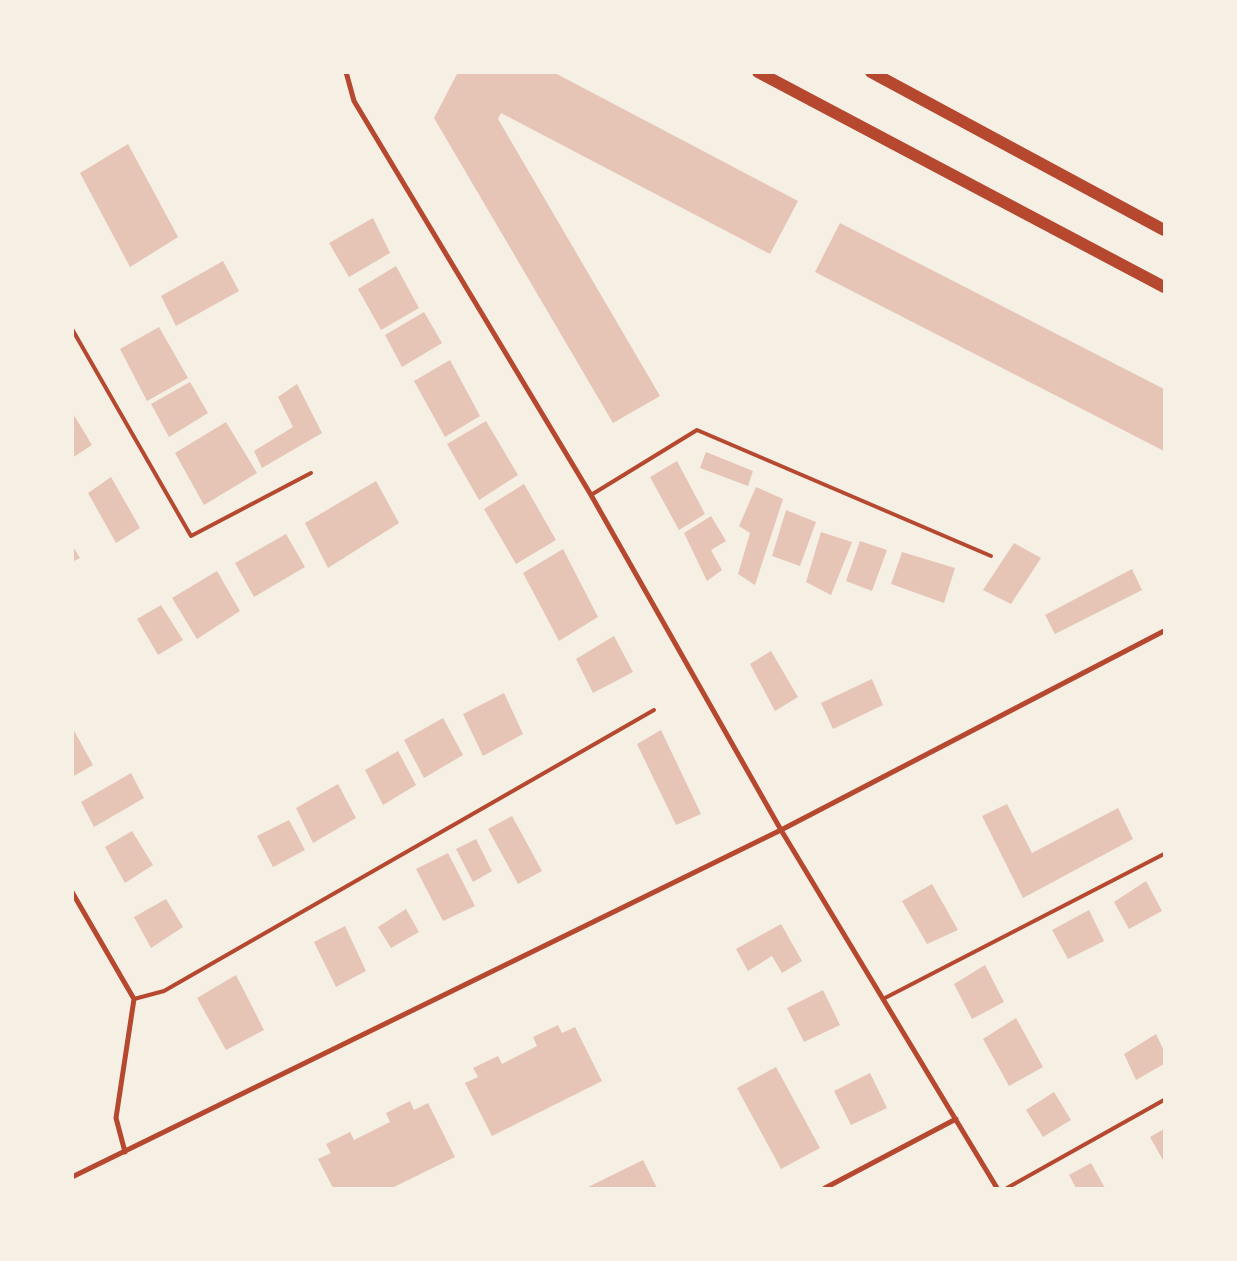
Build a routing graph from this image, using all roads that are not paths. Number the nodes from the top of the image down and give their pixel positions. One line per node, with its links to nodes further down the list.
1 (346, 72): 8 (street)
2 (758, 72): 5 (main road)
3 (871, 72): 4 (main road)
4 (1164, 230)
5 (1164, 286)
6 (72, 329): 7 (lane)
7 (311, 473)
8 (591, 495): 9 (lane); 12 (street)
9 (991, 556)
10 (1164, 631): 12 (street)
11 (654, 710): 15 (lane)
12 (781, 830): 16 (street); 19 (street)
13 (1164, 854): 16 (lane)
14 (72, 892): 15 (street)
15 (134, 999): 19 (street)
16 (883, 999): 18 (street)
17 (1164, 1100): 23 (lane)
18 (956, 1119): 21 (street); 22 (street)
19 (124, 1152): 20 (street)
20 (72, 1177)
21 (825, 1188)
22 (998, 1188)
23 (1007, 1188)

